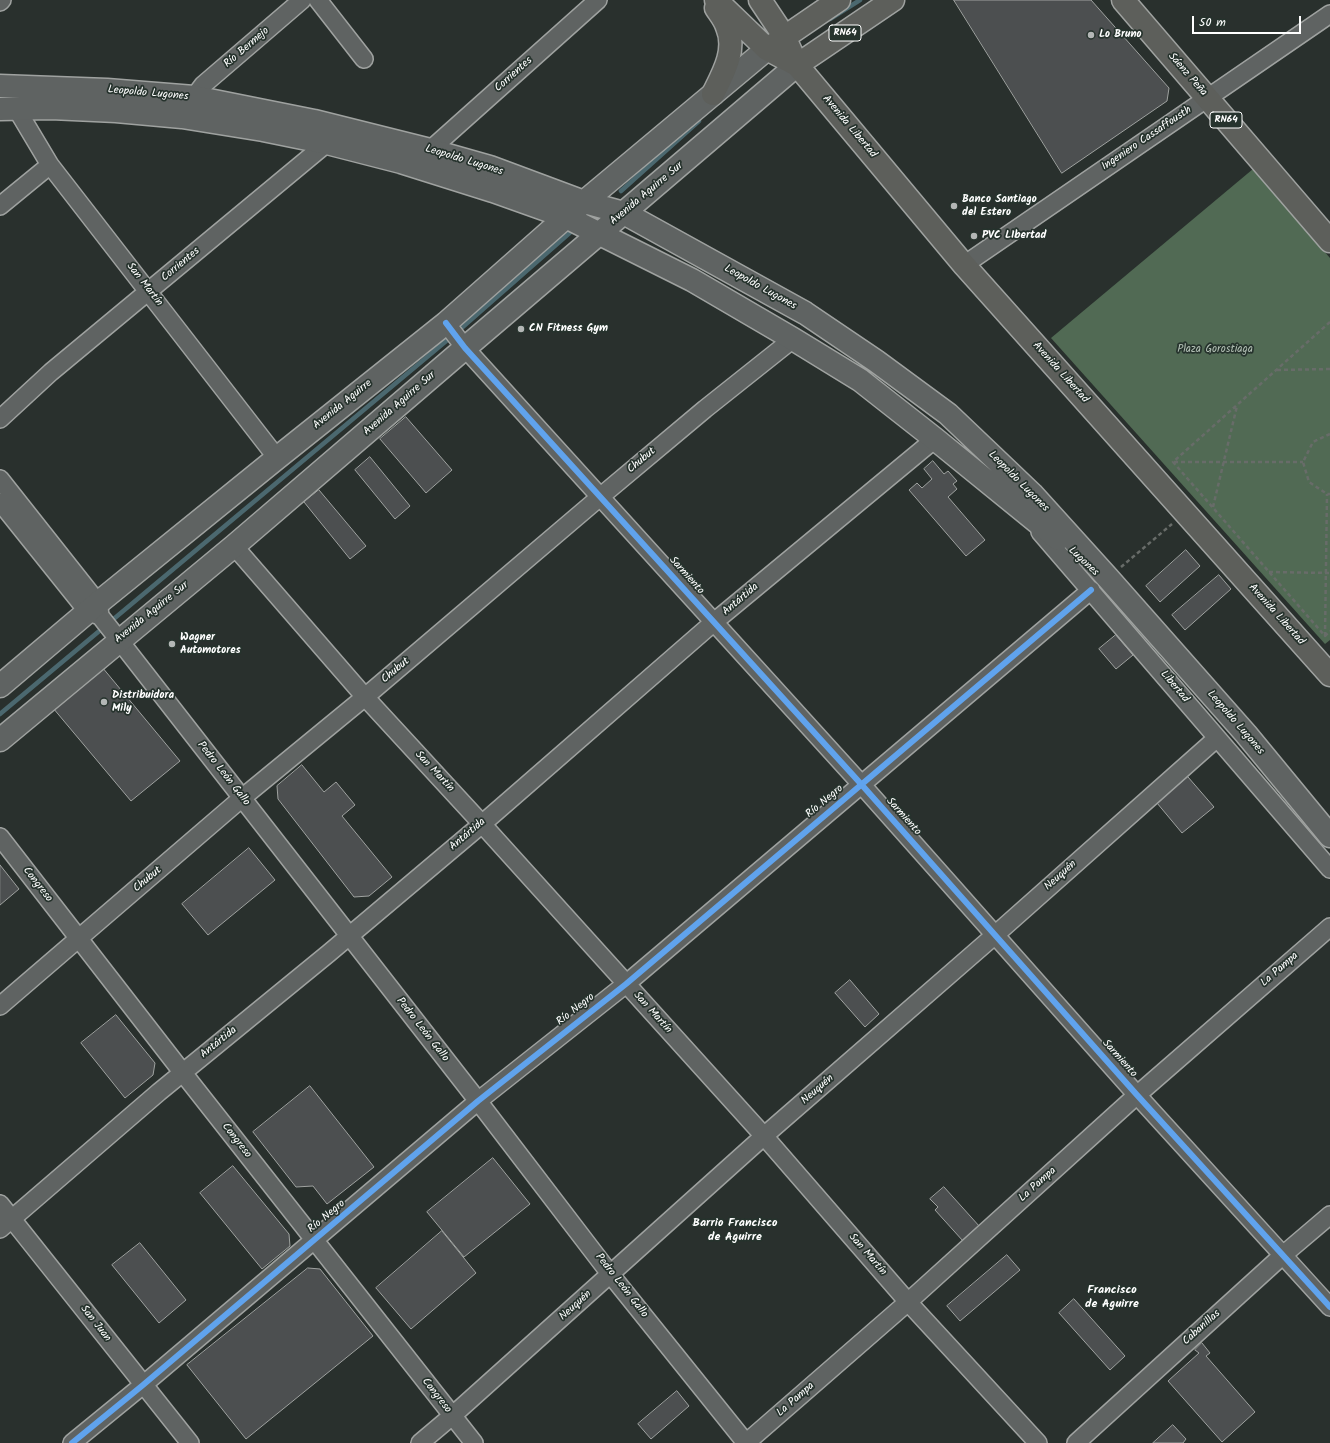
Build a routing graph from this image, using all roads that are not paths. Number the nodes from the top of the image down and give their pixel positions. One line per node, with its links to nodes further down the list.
1 (302, 0): 16 (street, Río Bermejo)
2 (318, 0): 12 (street)
3 (598, 0): 20 (street, Corrientes)
4 (712, 0): 15 (main road)
5 (716, 0): 11 (main road, Avenida Libertad)
6 (760, 0): 11 (main road, Avenida Libertad)
7 (839, 0): 11 (main road, RN64)
8 (893, 0): 13 (main road, RN64)
9 (1123, 0): 17 (main road, Sáenz Peña / RN64)
10 (1330, 14): 17 (street, Ingeniero Cassaffousth)
11 (775, 43): 13 (main road, Avenida Libertad); 15 (main road)
12 (364, 59)
13 (798, 65): 24 (main road, Avenida Aguirre Sur); 28 (main road, Avenida Libertad)
14 (0, 86): 16 (main road, Leopoldo Lugones)
15 (713, 94): 22 (main road)
16 (194, 97): 20 (main road, Leopoldo Lugones)
17 (1207, 98): 27 (main road, Sáenz Peña / RN64); 28 (street, Ingeniero Cassaffousth)
18 (8, 108): 19 (main road, Leopoldo Lugones); 21 (street, San Martín)
19 (327, 143): 25 (main road, Leopoldo Lugones); 29 (street, Corrientes)
20 (430, 150): 22 (main road, Leopoldo Lugones)
21 (50, 165): 23 (street); 29 (street, San Martín)
22 (584, 202): 24 (main road, Leopoldo Lugones); 25 (main road, Avenida Aguirre)
23 (0, 206)
24 (624, 213): 26 (main road, Avenida Aguirre Sur); 42 (main road, Leopoldo Lugones)
25 (566, 217): 26 (main road, Leopoldo Lugones); 30 (main road, Avenida Aguirre)
26 (600, 234): 30 (main road, Avenida Aguirre Sur); 31 (main road, Leopoldo Lugones)
27 (1330, 241)
28 (964, 265): 45 (main road, Avenida Libertad)
29 (149, 292): 32 (street, Corrientes); 34 (street, San Martín)
30 (455, 335): 34 (main road, Avenida Aguirre); 36 (street, Sarmiento); 39 (main road, Avenida Aguirre Sur)
31 (793, 339): 33 (main road, Leopoldo Lugones); 36 (street, Chubut)
32 (0, 419)
33 (935, 439): 38 (main road, Leopoldo Lugones); 43 (street, Antártida)
34 (277, 458): 41 (main road, Avenida Aguirre)
35 (0, 480): 41 (street, Pedro León Gallo)
36 (600, 497): 43 (street, Sarmiento); 47 (street, Chubut)
37 (0, 502): 41 (street, Pedro León Gallo)
38 (1017, 506): 40 (street, Libertad); 42 (main road, Lugones)
39 (234, 546): 44 (main road, Avenida Aguirre Sur); 47 (street, San Martín)
40 (1091, 590): 48 (street, Libertad); 50 (street, Río Negro)
41 (95, 610): 44 (street, Pedro León Gallo); 46 (main road)
42 (1145, 621): 53 (main road, Leopoldo Lugones)
43 (714, 622): 50 (street, Sarmiento); 52 (street, Antártida)
44 (117, 638): 49 (main road, Avenida Aguirre Sur); 51 (street, Pedro León Gallo)
45 (1327, 665)
46 (0, 686)
47 (365, 697): 51 (street, Chubut); 52 (street, San Martín)
48 (1217, 738): 55 (street, Libertad); 57 (street, Neuquén)
49 (0, 740)
50 (861, 784): 57 (street, Sarmiento); 60 (street, Río Negro)
51 (242, 798): 58 (street, Pedro León Gallo); 59 (street, Chubut)
52 (482, 824): 58 (street, Antártida); 60 (street, San Martín)
53 (1327, 833)
54 (0, 837): 59 (street, Congreso)
55 (1330, 869)
56 (1330, 927): 63 (street, La Pampa)
57 (995, 935): 63 (street, Sarmiento); 65 (street, Neuquén)
58 (349, 936): 62 (street, Antártida); 64 (street, Pedro León Gallo)
59 (78, 939): 61 (street, Chubut); 62 (street, Congreso)
60 (626, 984): 64 (street, Río Negro); 65 (street, San Martín)
61 (0, 1006)
62 (183, 1073): 68 (street, Antártida); 69 (street, Congreso)
63 (1137, 1095): 70 (street, Sarmiento); 72 (street, La Pampa)
64 (478, 1101): 69 (street, Río Negro); 71 (street, Pedro León Gallo)
65 (764, 1136): 71 (street, Neuquén); 72 (street, San Martín)
66 (0, 1204): 68 (street, San Juan)
67 (1330, 1215): 70 (street, Cabanillas)
68 (6, 1224): 74 (street, San Juan)
69 (315, 1240): 74 (street, Río Negro); 75 (street, Congreso)
70 (1283, 1255): 73 (street, Sarmiento); 82 (street, Cabanillas)
71 (611, 1275): 75 (street, Neuquén); 80 (street, Pedro León Gallo)
72 (908, 1302): 80 (street, La Pampa); 81 (street, San Martín)
73 (1330, 1307)
74 (143, 1385): 76 (street, Río Negro); 77 (street, San Juan)
75 (452, 1416): 78 (street, Neuquén); 79 (street, Congreso)
76 (72, 1443)
77 (190, 1443)
78 (420, 1443)
79 (474, 1443)
80 (746, 1443)
81 (1038, 1443)
82 (1076, 1443)

